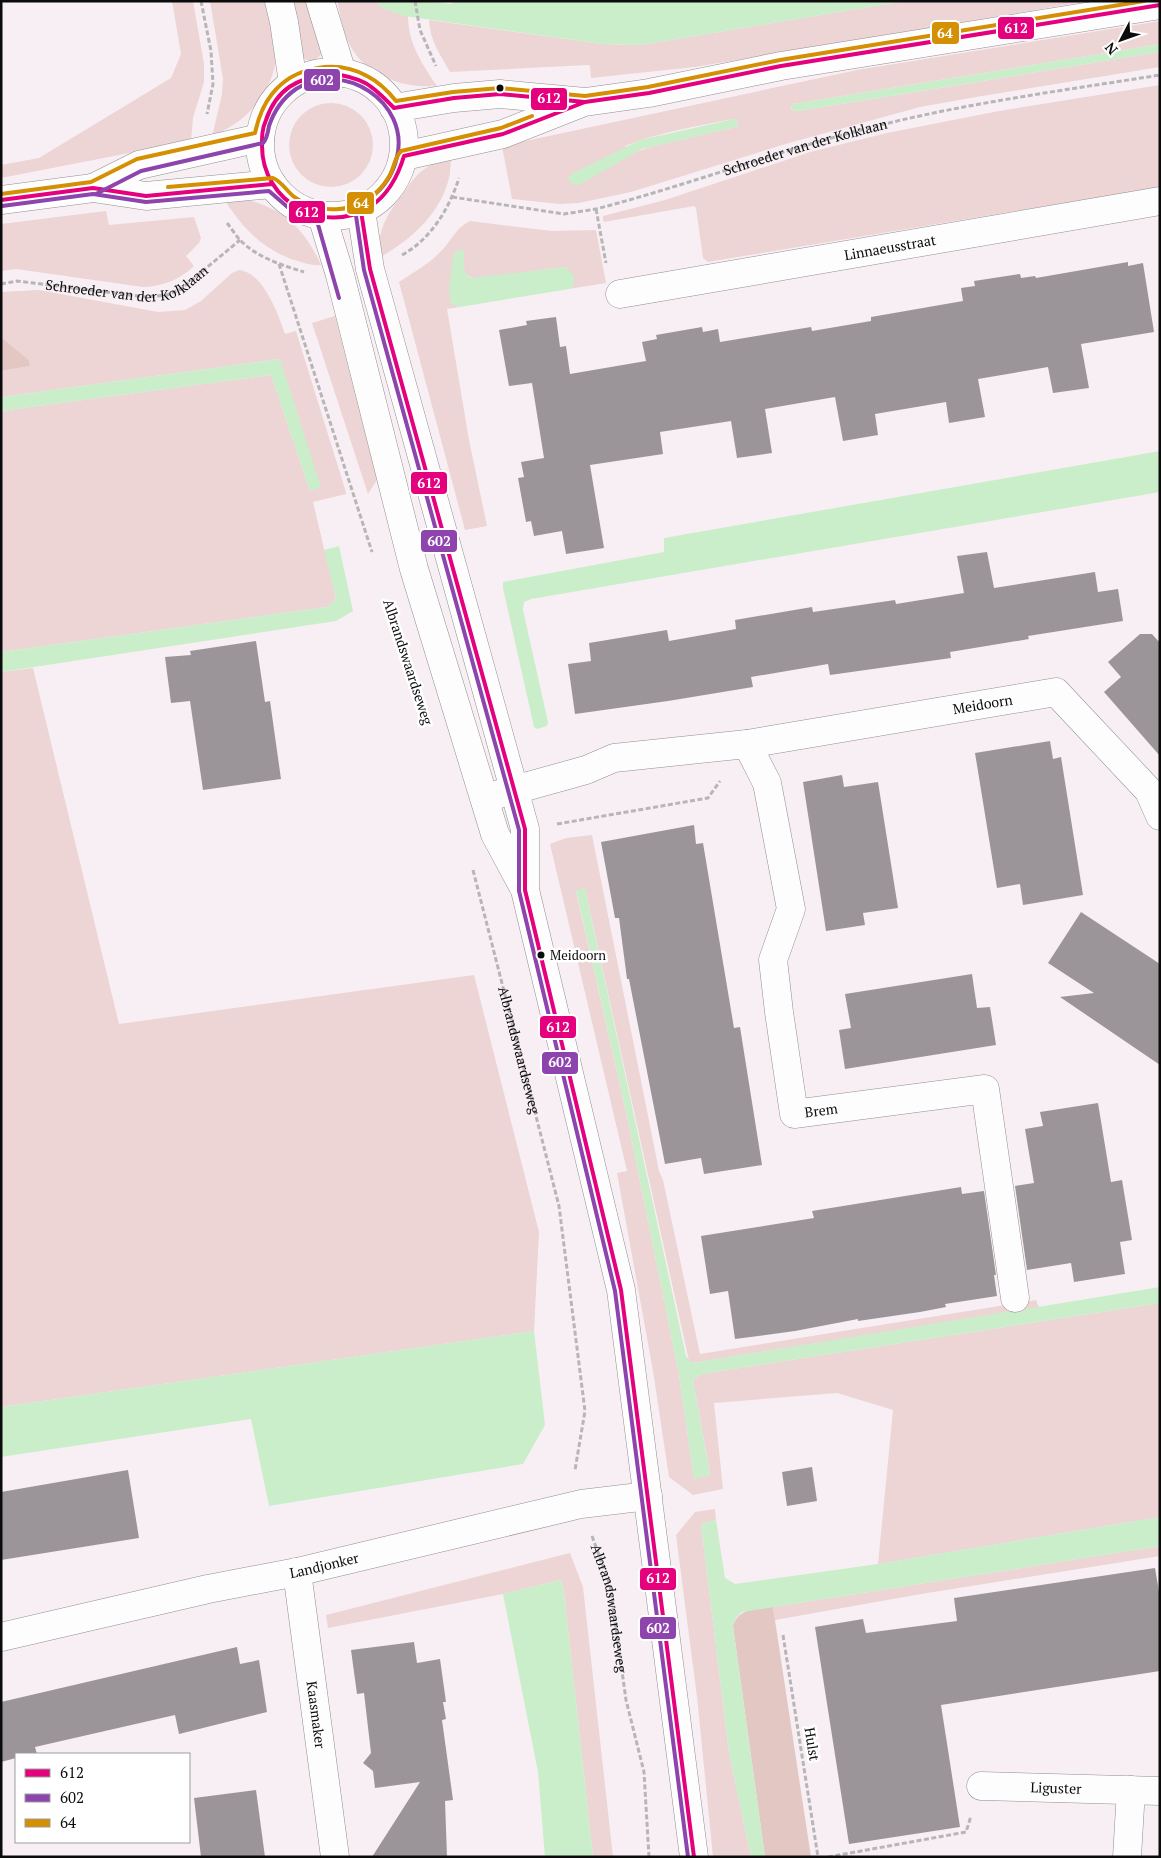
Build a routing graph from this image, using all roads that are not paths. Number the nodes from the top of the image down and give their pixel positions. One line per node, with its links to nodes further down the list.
1 (279, 1): 5 (street)
2 (320, 1): 4 (street)
3 (1160, 5): 6 (street)
4 (342, 73): 5 (street); 7 (street)
5 (294, 83): 8 (street)
6 (585, 102): 7 (street); 9 (street)
7 (394, 108): 9 (street)
8 (260, 138): 10 (street); 11 (street)
9 (404, 156): 14 (street)
10 (272, 184): 11 (street); 15 (street)
11 (93, 188): 12 (street)
12 (1, 200)
13 (1160, 201): 16 (street, Linnaeusstraat)
14 (361, 211): 15 (street); 18 (street)
15 (322, 216): 19 (street)
16 (620, 294)
17 (747, 744): 18 (street, Meidoorn); 20 (street, Meidoorn); 22 (street, Brem)
18 (514, 791): 19 (street, Meidoorn); 21 (street)
19 (485, 798): 21 (street)
20 (1160, 816)
21 (524, 890): 23 (street)
22 (1015, 1298)
23 (648, 1496): 24 (street, Landjonker); 30 (street)
24 (297, 1572): 25 (street, Landjonker); 29 (street, Kaasmaker)
25 (1, 1637)
26 (980, 1786): 27 (street, Liguster)
27 (1131, 1790): 28 (street, Liguster); 31 (street)
28 (1160, 1791)
29 (335, 1857)
30 (694, 1857)
31 (1127, 1857)

